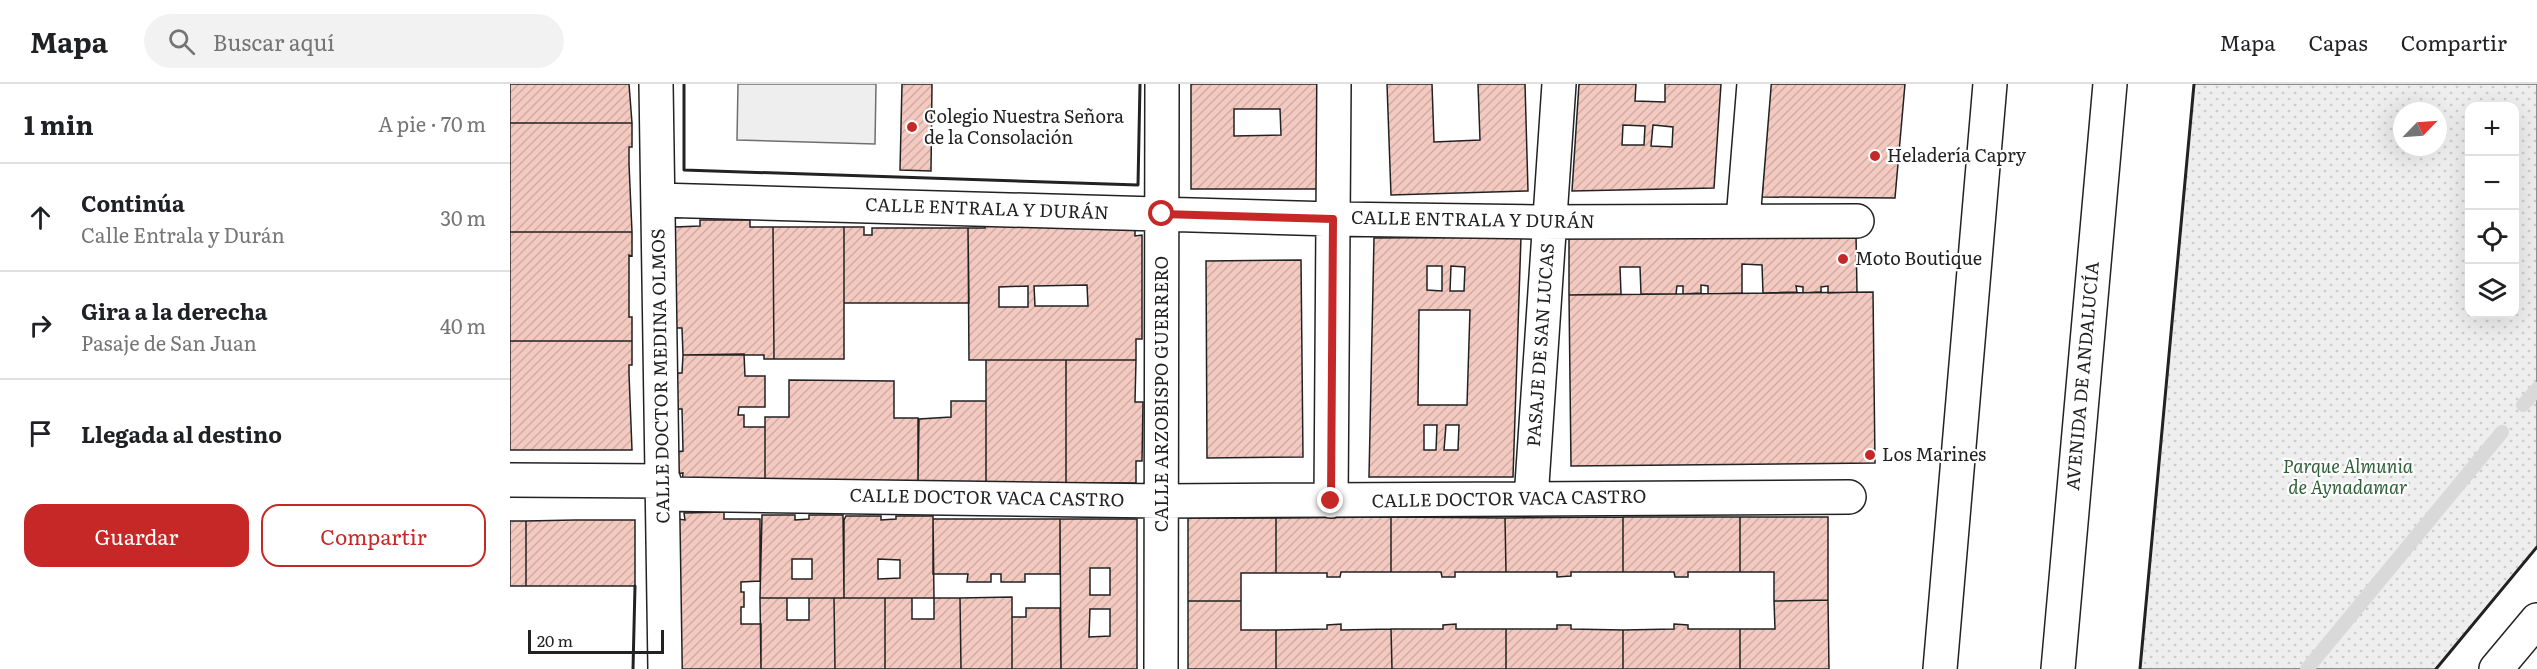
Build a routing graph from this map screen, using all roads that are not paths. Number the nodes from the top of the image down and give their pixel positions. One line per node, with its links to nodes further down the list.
1 (656, 84): 8 (street, CALLE DOCTOR MEDINA OLMOS)
2 (1162, 84): 9 (street, CALLE ARZOBISPO GUERRERO)
3 (1334, 84): 10 (street)
4 (1559, 84): 13 (street, PASAJE DE SAN LUCAS)
5 (1754, 84): 11 (street)
6 (1990, 84): 23 (street)
7 (2110, 84): 24 (street, AVENIDA DE ANDALUCÍA)
8 (658, 200): 9 (street, CALLE ENTRALA Y DURÁN); 15 (street, CALLE DOCTOR MEDINA OLMOS)
9 (1162, 214): 10 (street, CALLE ENTRALA Y DURÁN); 18 (street, CALLE ARZOBISPO GUERRERO)
10 (1333, 219): 13 (street, CALLE ENTRALA Y DURÁN); 19 (street)
11 (1743, 220): 12 (street, CALLE ENTRALA Y DURÁN); 13 (street, CALLE ENTRALA Y DURÁN)
12 (1857, 221)
13 (1549, 222): 17 (street, PASAJE DE SAN LUCAS)
14 (510, 480): 15 (street, CALLE DOCTOR VACA CASTRO)
15 (664, 487): 18 (street, CALLE DOCTOR VACA CASTRO); 21 (street, CALLE DOCTOR MEDINA OLMOS)
16 (1849, 497): 17 (street, CALLE DOCTOR VACA CASTRO)
17 (1531, 499): 19 (street, CALLE DOCTOR VACA CASTRO)
18 (1161, 501): 19 (street, CALLE DOCTOR VACA CASTRO); 22 (street, CALLE ARZOBISPO GUERRERO)
19 (1331, 501)
20 (2537, 620): 25 (street)
21 (665, 669)
22 (1161, 669)
23 (1940, 669)
24 (2058, 669)
25 (2496, 669)

